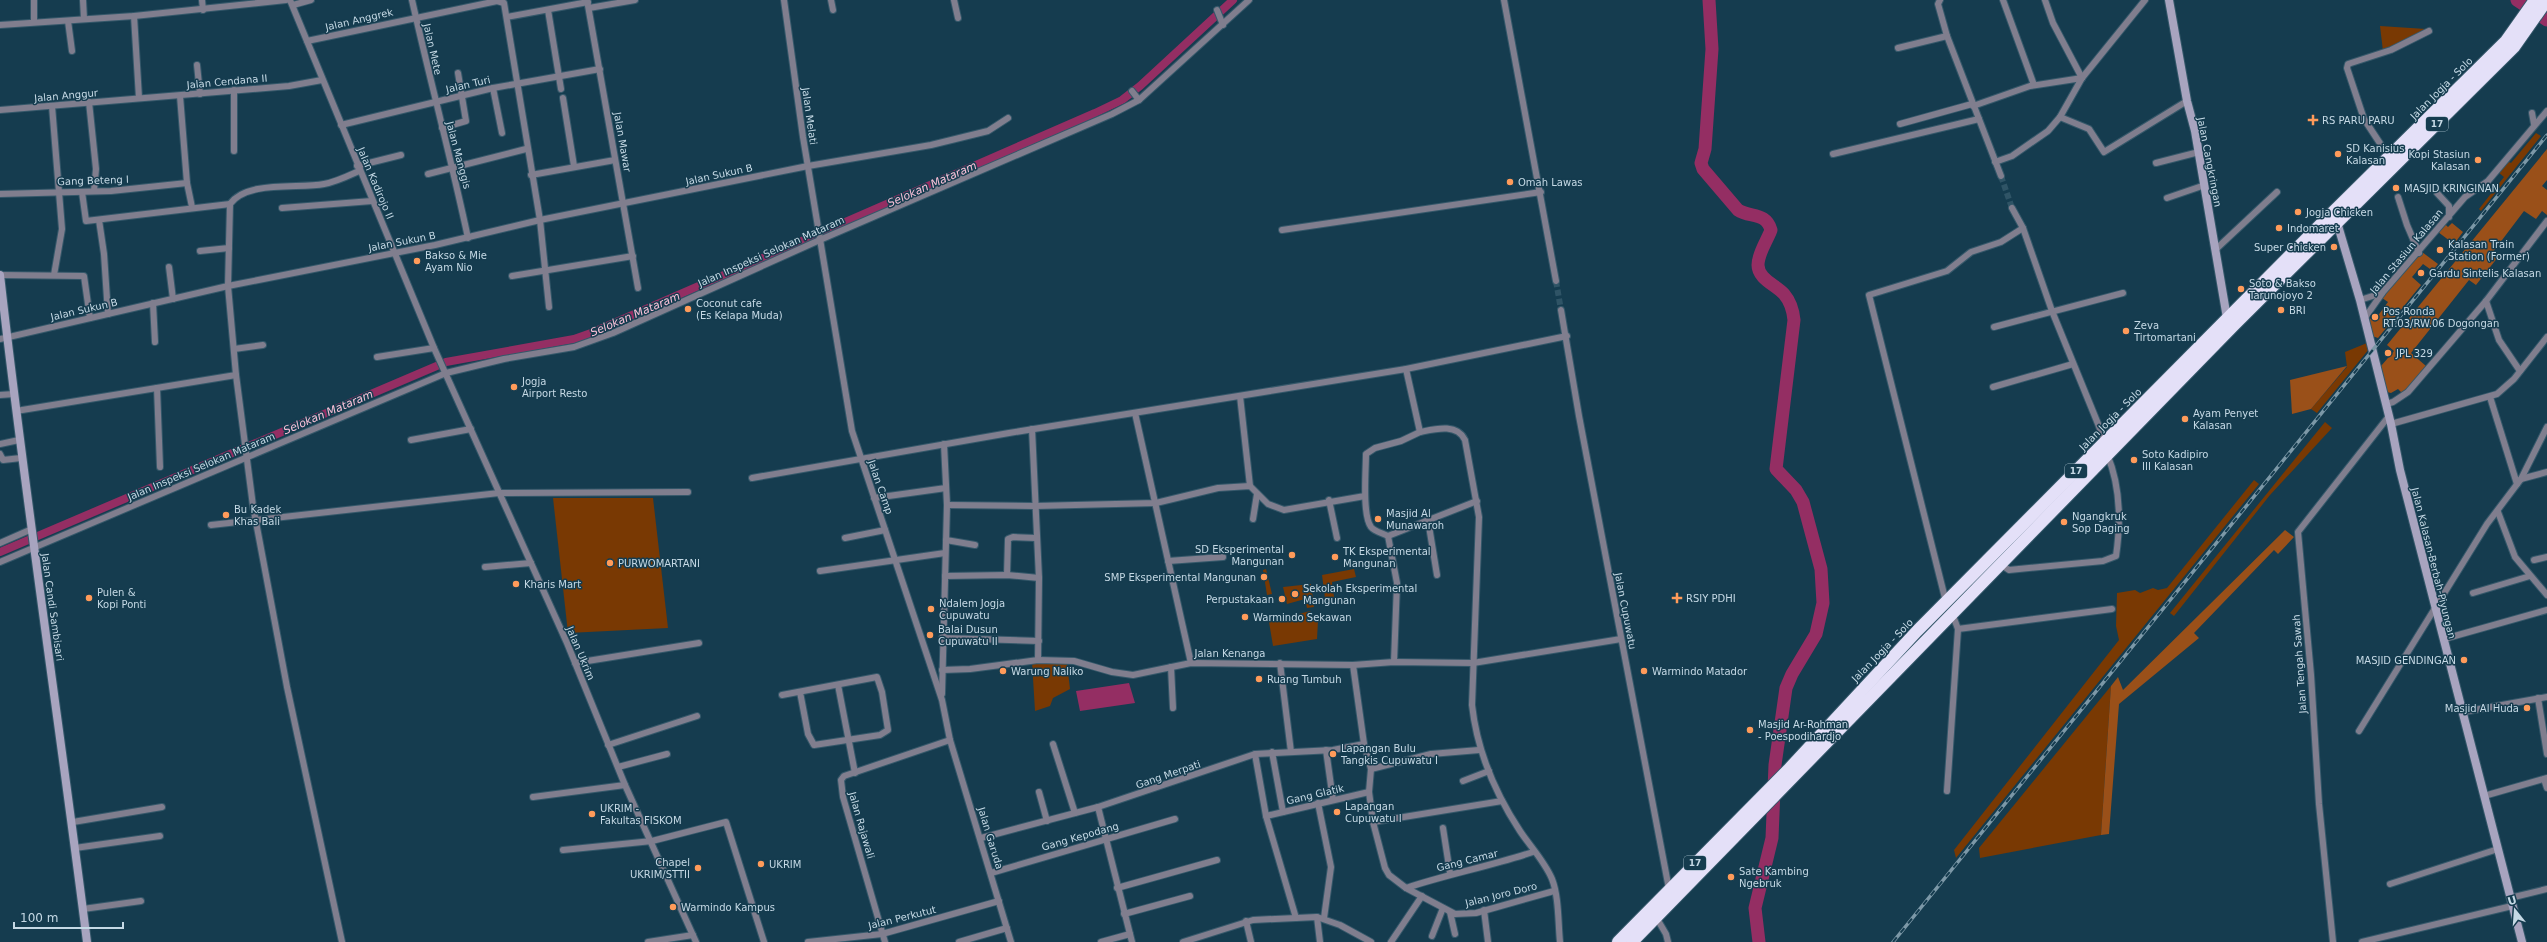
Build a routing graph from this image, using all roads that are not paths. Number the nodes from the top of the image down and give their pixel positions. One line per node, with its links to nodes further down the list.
1 (34, 0): 32 (street)
2 (83, 0): 30 (street)
3 (202, 0): 22 (street)
4 (286, 0): 22 (street)
5 (311, 0): 20 (street)
6 (412, 0): 27 (street, Jalan Mete)
7 (635, 0): 21 (street)
8 (784, 0): 86 (street, Jalan Melati)
9 (832, 0): 24 (street)
10 (954, 0): 29 (street)
11 (1250, 0): 34 (street, Jalan Inspeksi Selokan Mataram)
12 (1504, 0): 96 (street)
13 (1940, 0): 37 (street)
14 (2003, 0): 48 (street)
15 (2045, 0): 45 (street)
16 (2169, 0): 61 (street, Jalan Cangkringan)
17 (2535, 0): 33 (highway, Jalan Jogja - Solo / 17)
18 (2547, 0): 33 (highway, Jalan Jogja - Solo / 17)
19 (2143, 1): 45 (street)
20 (291, 3): 38 (street, Jalan Kadirojo II)
21 (588, 3): 23 (street); 42 (street, Jalan Mawar)
22 (203, 10): 26 (street)
23 (548, 10): 28 (street); 44 (street)
24 (833, 10)
25 (1217, 10): 34 (street)
26 (134, 16): 30 (street); 56 (street)
27 (415, 16): 28 (street, Jalan Anggrek); 38 (street, Jalan Anggrek); 59 (street, Jalan Mete)
28 (507, 17): 47 (street)
29 (958, 18)
30 (84, 19): 31 (street)
31 (68, 21): 32 (street); 40 (street)
32 (34, 22): 35 (street)
33 (2527, 22): 80 (highway, Jalan Jogja - Solo / 17); 108 (highway, Jalan Jogja - Solo / 17)
34 (1222, 23): 58 (street, Jalan Inspeksi Selokan Mataram)
35 (0, 25)
36 (2429, 31): 80 (street)
37 (1947, 36): 39 (street); 62 (street)
38 (307, 41): 46 (street, Jalan Kadirojo II)
39 (1898, 48)
40 (72, 51)
41 (197, 65): 53 (street)
42 (600, 69): 44 (street, Jalan Turi); 81 (street, Jalan Mawar)
43 (458, 73): 55 (street)
44 (559, 75): 47 (street, Jalan Turi); 50 (street)
45 (2082, 78): 48 (street); 67 (street)
46 (322, 80): 51 (street, Jalan Cendana II); 72 (street, Jalan Kadirojo II)
47 (518, 83): 49 (street, Jalan Turi); 75 (street)
48 (2034, 86): 62 (street)
49 (493, 88): 55 (street, Jalan Turi); 74 (street)
50 (561, 89)
51 (234, 90): 53 (street, Jalan Cendana II); 76 (street)
52 (1132, 91): 58 (street)
53 (200, 94): 54 (street, Jalan Cendana II)
54 (180, 96): 56 (street, Jalan Cendana II); 91 (street)
55 (462, 96): 59 (street, Jalan Turi); 73 (street)
56 (136, 98): 60 (street, Jalan Anggur)
57 (563, 98): 85 (street)
58 (1138, 99): 115 (street, Jalan Inspeksi Selokan Mataram)
59 (435, 101): 72 (street, Jalan Turi); 73 (street, Jalan Manggis)
60 (89, 102): 63 (street, Jalan Anggur); 94 (street)
61 (2187, 102): 67 (street); 77 (street, Jalan Cangkringan)
62 (1973, 105): 69 (street); 70 (street)
63 (52, 106): 64 (street, Jalan Anggur); 93 (street)
64 (0, 110)
65 (2547, 111): 71 (street, Jalan Stasiun Kalasan)
66 (2532, 113): 71 (street)
67 (2060, 117): 82 (street)
68 (1008, 118): 86 (street, Jalan Sukun B)
69 (1979, 119): 78 (street); 82 (street)
70 (1900, 124)
71 (2534, 124): 109 (street, Jalan Stasiun Kalasan)
72 (341, 125): 87 (street, Jalan Kadirojo II)
73 (442, 128): 84 (street, Jalan Manggis)
74 (502, 133)
75 (526, 149): 84 (street); 89 (street)
76 (234, 151)
77 (2199, 152): 83 (street); 92 (street, Jalan Cangkringan)
78 (1833, 154)
79 (401, 155): 87 (street)
80 (2389, 157): 108 (highway, Jalan Jogja - Solo / 17)
81 (615, 160): 85 (street); 104 (street, Jalan Mawar)
82 (1995, 162): 90 (street)
83 (2156, 163)
84 (454, 165): 88 (street); 116 (street, Jalan Manggis)
85 (574, 166): 89 (street)
86 (808, 166): 104 (street, Jalan Sukun B); 115 (street, Jalan Melati)
87 (358, 169): 102 (street, Jalan Kadirojo II); 103 (street)
88 (428, 174)
89 (531, 175): 111 (street)
90 (2001, 176)
91 (187, 183): 94 (street, Gang Beteng I); 105 (street)
92 (2205, 185): 100 (street); 118 (street, Jalan Cangkringan)
93 (58, 191): 95 (street, Gang Beteng I); 99 (street, Gang Beteng I); 126 (street)
94 (94, 191): 95 (street, Gang Beteng I)
95 (82, 192): 110 (street)
96 (1541, 192): 114 (street); 128 (street)
97 (2277, 192): 118 (street)
98 (2437, 193): 109 (street)
99 (0, 194)
100 (2167, 198)
101 (2398, 198): 121 (street)
102 (372, 201): 106 (street); 120 (street, Jalan Kadirojo II)
103 (230, 204): 105 (street); 117 (street)
104 (625, 204): 111 (street, Jalan Sukun B); 122 (street, Jalan Mawar)
105 (192, 207): 110 (street)
106 (282, 208)
107 (2012, 208): 113 (street)
108 (2335, 217): 134 (street, Jalan Kalasan-Berbah-Piyungan); 143 (highway, Jalan Jogja - Solo / 17)
109 (2449, 217): 121 (street, Jalan Stasiun Kalasan)
110 (99, 220): 140 (street)
111 (540, 220): 116 (street, Jalan Sukun B); 124 (street)
112 (2547, 221): 135 (street)
113 (2023, 228): 139 (street); 231 (street)
114 (1282, 230)
115 (821, 237): 155 (street, Jalan Inspeksi Selokan Mataram); 181 (street, Jalan Camp)
116 (468, 238): 120 (street, Jalan Sukun B)
117 (229, 248): 119 (street); 129 (street)
118 (2215, 250): 143 (street, Jalan Cangkringan)
119 (200, 251)
120 (394, 252): 129 (street, Jalan Sukun B); 150 (street, Jalan Kadirojo II)
121 (2419, 253): 131 (street, Jalan Stasiun Kalasan)
122 (633, 256): 124 (street); 130 (street, Jalan Mawar)
123 (169, 267): 133 (street)
124 (547, 271): 127 (street); 137 (street)
125 (0, 275): 126 (street); 147 (street, Jalan Candi Sambisari)
126 (54, 275): 141 (street)
127 (512, 276)
128 (1556, 281)
129 (228, 286): 133 (street, Jalan Sukun B); 151 (street)
130 (638, 288)
131 (2383, 292): 134 (street); 142 (street, Jalan Stasiun Kalasan)
132 (2123, 293): 139 (street)
133 (173, 298): 136 (street, Jalan Sukun B)
134 (2360, 300): 142 (street, Jalan Kalasan-Berbah-Piyungan)
135 (2486, 301): 156 (street); 164 (street)
136 (153, 303): 140 (street, Jalan Sukun B); 148 (street)
137 (549, 307)
138 (1561, 310): 145 (street, Jalan Cupuwatu)
139 (2052, 311): 144 (street); 153 (street)
140 (108, 314): 141 (street, Jalan Sukun B)
141 (90, 318): 147 (street, Jalan Sukun B)
142 (2364, 319): 164 (street, Jalan Kalasan-Berbah-Piyungan)
143 (2231, 322): 174 (highway, Jalan Jogja - Solo / 17); 178 (highway, Jalan Jogja - Solo / 17)
144 (1994, 327)
145 (1567, 336): 154 (street); 239 (street, Jalan Cupuwatu)
146 (2547, 337): 156 (street)
147 (3, 338): 160 (street, Jalan Candi Sambisari)
148 (155, 342)
149 (263, 345): 151 (street)
150 (434, 348): 152 (street); 155 (street, Jalan Kadirojo II)
151 (234, 349): 157 (street)
152 (377, 356)
153 (2073, 364): 159 (street); 174 (street)
154 (1406, 369): 162 (street); 171 (street)
155 (445, 371): 169 (street, Jalan Ukrim); 179 (street, Jalan Inspeksi Selokan Mataram)
156 (2520, 371): 163 (street)
157 (236, 375): 158 (street); 179 (street)
158 (157, 388): 165 (street); 182 (street)
159 (1993, 388)
160 (14, 394): 161 (street); 165 (street, Jalan Candi Sambisari)
161 (0, 395)
162 (1240, 396): 166 (street); 186 (street)
163 (2490, 397): 167 (street); 185 (street)
164 (2386, 404): 167 (street, Jalan Kalasan-Berbah-Piyungan)
165 (16, 411): 172 (street, Jalan Candi Sambisari)
166 (1135, 413): 170 (street); 195 (street)
167 (2390, 420): 233 (street, Jalan Kalasan-Berbah-Piyungan); 356 (street, Jalan Tengah Sawah)
168 (2547, 427): 185 (street)
169 (471, 429): 173 (street); 189 (street, Jalan Ukrim)
170 (1032, 429): 176 (street); 197 (street)
171 (1420, 432): 191 (street); 194 (street)
172 (19, 440): 175 (street); 180 (street, Jalan Candi Sambisari)
173 (411, 440)
174 (2105, 441): 231 (highway, Jalan Jogja - Solo / 17)
175 (0, 444)
176 (944, 444): 181 (street); 187 (street)
177 (0, 454): 180 (street)
178 (2107, 454): 221 (highway, Jalan Jogja - Solo / 17); 221 (street)
179 (247, 455): 199 (street); 212 (street, Jalan Inspeksi Selokan Mataram)
180 (21, 458): 204 (street, Jalan Candi Sambisari)
181 (862, 460): 184 (street); 192 (street, Jalan Camp)
182 (160, 467)
183 (2547, 472): 185 (street)
184 (752, 478)
185 (2518, 480): 198 (street)
186 (1250, 486): 190 (street); 195 (street)
187 (946, 488): 192 (street); 196 (street)
188 (688, 492): 189 (street)
189 (499, 493): 199 (street); 220 (street, Jalan Ukrim)
190 (1257, 494): 193 (street); 200 (street)
191 (1365, 496): 193 (street); 205 (street)
192 (874, 498): 203 (street, Jalan Camp)
193 (1330, 500): 208 (street)
194 (1477, 501): 201 (street); 244 (street)
195 (1156, 503): 197 (street); 219 (street)
196 (947, 505): 197 (street); 209 (street)
197 (1035, 506): 207 (street)
198 (2498, 512): 227 (street); 233 (street)
199 (255, 518): 202 (street); 338 (street)
200 (1253, 519)
201 (1428, 520): 205 (street); 225 (street)
202 (211, 524)
203 (885, 530): 206 (street); 216 (street, Jalan Camp)
204 (33, 531): 210 (street); 212 (street, Jalan Candi Sambisari)
205 (1388, 536): 243 (street)
206 (845, 538)
207 (1036, 538): 224 (street); 228 (street)
208 (1337, 538)
209 (946, 540): 211 (street); 213 (street)
210 (0, 543)
211 (975, 545)
212 (34, 546): 218 (street, Jalan Inspeksi Selokan Mataram); 296 (street, Jalan Candi Sambisari)
213 (945, 553): 216 (street); 226 (street)
214 (1223, 556): 219 (street)
215 (2547, 557): 217 (street)
216 (895, 560): 223 (street); 256 (street, Jalan Camp)
217 (2534, 560)
218 (0, 562)
219 (1168, 562): 246 (street)
220 (531, 563): 222 (street); 245 (street, Jalan Ukrim)
221 (2000, 564): 231 (highway, Jalan Jogja - Solo / 17)
222 (485, 567)
223 (820, 571)
224 (1007, 575): 226 (street); 228 (street)
225 (1438, 575)
226 (945, 576): 237 (street)
227 (2530, 576): 229 (street); 230 (street)
228 (1039, 578): 240 (street)
229 (2474, 594)
230 (2547, 595)
231 (1949, 607): 235 (street); 236 (highway, Jalan Jogja - Solo / 17)
232 (2112, 608): 235 (street)
233 (2436, 609): 238 (street, Jalan Kalasan-Berbah-Piyungan); 260 (street)
234 (2547, 610): 238 (street)
235 (1958, 629): 281 (street)
236 (1922, 635): 313 (highway, Jalan Jogja - Solo / 17); 326 (highway, Jalan Jogja - Solo / 17)
237 (942, 638): 240 (street); 250 (street)
238 (2444, 639): 258 (street, Jalan Kalasan-Berbah-Piyungan)
239 (1621, 640): 244 (street, Jalan Kenanga); 313 (street, Jalan Cupuwatu)
240 (1039, 641): 242 (street)
241 (699, 643): 245 (street)
242 (1038, 660): 249 (street, Jalan Kenanga); 250 (street, Jalan Kenanga)
243 (1394, 662): 244 (street, Jalan Kenanga); 248 (street, Jalan Kenanga)
244 (1473, 662): 267 (street)
245 (575, 663): 265 (street, Jalan Ukrim)
246 (1192, 663): 247 (street, Jalan Kenanga); 249 (street, Jalan Kenanga)
247 (1280, 664): 248 (street, Jalan Kenanga); 269 (street)
248 (1353, 665): 264 (street, Jalan Joro Doro)
249 (1171, 667): 257 (street)
250 (942, 670): 256 (street)
251 (838, 685): 252 (street); 262 (street); 262 (street)
252 (800, 692): 253 (street); 262 (street)
253 (782, 694)
254 (2547, 697): 255 (street)
255 (2538, 698): 258 (street); 272 (street)
256 (942, 700): 261 (street, Jalan Camp)
257 (1173, 708)
258 (2462, 712): 284 (street, Jalan Kalasan-Berbah-Piyungan)
259 (697, 716): 265 (street)
260 (2359, 731)
261 (950, 740): 276 (street, Jalan Rajawali); 300 (street, Jalan Garuda)
262 (848, 741): 276 (street)
263 (1054, 744): 292 (street)
264 (1364, 744): 266 (street, Gang Merpati); 274 (street, Jalan Joro Doro)
265 (608, 745): 273 (street, Jalan Ukrim)
266 (1326, 750): 269 (street, Gang Merpati); 286 (street)
267 (1479, 750): 274 (street); 275 (street)
268 (1272, 752): 269 (street, Gang Merpati); 271 (street, Gang Merpati); 291 (street)
269 (1291, 752)
270 (667, 754): 273 (street)
271 (1255, 754): 289 (street, Gang Merpati); 293 (street)
272 (2547, 754)
273 (618, 767): 279 (street, Jalan Ukrim)
274 (1371, 769): 283 (street, Jalan Joro Doro)
275 (1489, 771): 278 (street); 287 (street)
276 (855, 773): 331 (street, Jalan Rajawali)
277 (2546, 779): 280 (street); 284 (street)
278 (1464, 781)
279 (626, 785): 285 (street); 302 (street, Jalan Ukrim)
280 (2547, 788)
281 (1947, 791)
282 (1039, 792): 295 (street)
283 (1369, 792): 286 (street, Gang Glatik); 297 (street, Jalan Joro Doro)
284 (2484, 796): 304 (street, Jalan Kalasan-Berbah-Piyungan)
285 (533, 797)
286 (1333, 800): 288 (street, Gang Glatik)
287 (1502, 801): 297 (street); 306 (street)
288 (1318, 803): 291 (street, Gang Glatik); 328 (street)
289 (1098, 807): 292 (street, Gang Merpati); 301 (street)
290 (162, 808): 296 (street)
291 (1283, 812): 293 (street, Gang Glatik)
292 (1075, 814): 295 (street, Gang Merpati)
293 (1266, 816): 327 (street)
294 (1175, 819): 301 (street, Gang Kepodang)
295 (1047, 821): 300 (street, Gang Merpati)
296 (73, 822): 303 (street, Jalan Candi Sambisari)
297 (1373, 822): 312 (street, Jalan Joro Doro)
298 (1444, 828): 309 (street)
299 (160, 836): 303 (street)
300 (981, 838): 308 (street, Jalan Garuda)
301 (1104, 840): 308 (street, Gang Kepodang); 311 (street)
302 (652, 841): 305 (street); 334 (street, Jalan Ukrim); 341 (street)
303 (75, 848): 322 (street, Jalan Candi Sambisari)
304 (2498, 848): 310 (street); 320 (street, Jalan Kalasan-Berbah-Piyungan)
305 (563, 850)
306 (1533, 852): 309 (street, Gang Camar); 315 (street)
307 (1217, 860): 311 (street)
308 (991, 873): 319 (street, Jalan Garuda)
309 (1450, 873): 312 (street, Gang Camar)
310 (2390, 884)
311 (1118, 888): 325 (street)
312 (1406, 888): 317 (street, Jalan Joro Doro)
313 (1669, 889): 336 (highway, Jalan Jogja - Solo / 17)
314 (2547, 889): 320 (street)
315 (1554, 891): 323 (street, Jalan Joro Doro); 354 (street)
316 (1190, 896): 325 (street)
317 (1422, 896): 321 (street, Jalan Joro Doro); 352 (street)
318 (141, 901): 322 (street)
319 (999, 901): 330 (street, Jalan Garuda); 331 (street, Jalan Perkutut)
320 (2511, 902): 357 (street); 358 (street, Jalan Kalasan-Berbah-Piyungan)
321 (1443, 908): 324 (street, Jalan Joro Doro); 335 (street)
322 (83, 909): 337 (street, Jalan Candi Sambisari)
323 (1484, 910): 324 (street, Jalan Joro Doro); 353 (street)
324 (1450, 912): 333 (street)
325 (1124, 914): 332 (street)
326 (1656, 917): 336 (highway, Jalan Jogja - Solo / 17); 355 (street)
327 (1296, 918): 328 (street); 329 (street)
328 (1321, 918): 350 (street); 351 (street)
329 (1246, 921): 348 (street); 349 (street)
330 (1007, 928): 344 (street); 345 (street, Jalan Garuda)
331 (882, 934): 342 (street, Jalan Perkutut); 343 (street, Jalan Rajawali)
332 (1130, 934): 346 (street); 347 (street)
333 (1455, 934)
334 (693, 935): 339 (street); 340 (street, Jalan Ukrim)
335 (1432, 936)
336 (1627, 939)
337 (87, 942)
338 (342, 942)
339 (648, 942)
340 (696, 942)
341 (764, 942)
342 (808, 942)
343 (885, 942)
344 (958, 942)
345 (1011, 942)
346 (1101, 942)
347 (1132, 942)
348 (1182, 942)
349 (1252, 942)
350 (1320, 942)
351 (1371, 942)
352 (1390, 942)
353 (1488, 942)
354 (1560, 942)
355 (1668, 942)
356 (2334, 942)
357 (2362, 942)
358 (2522, 942)

